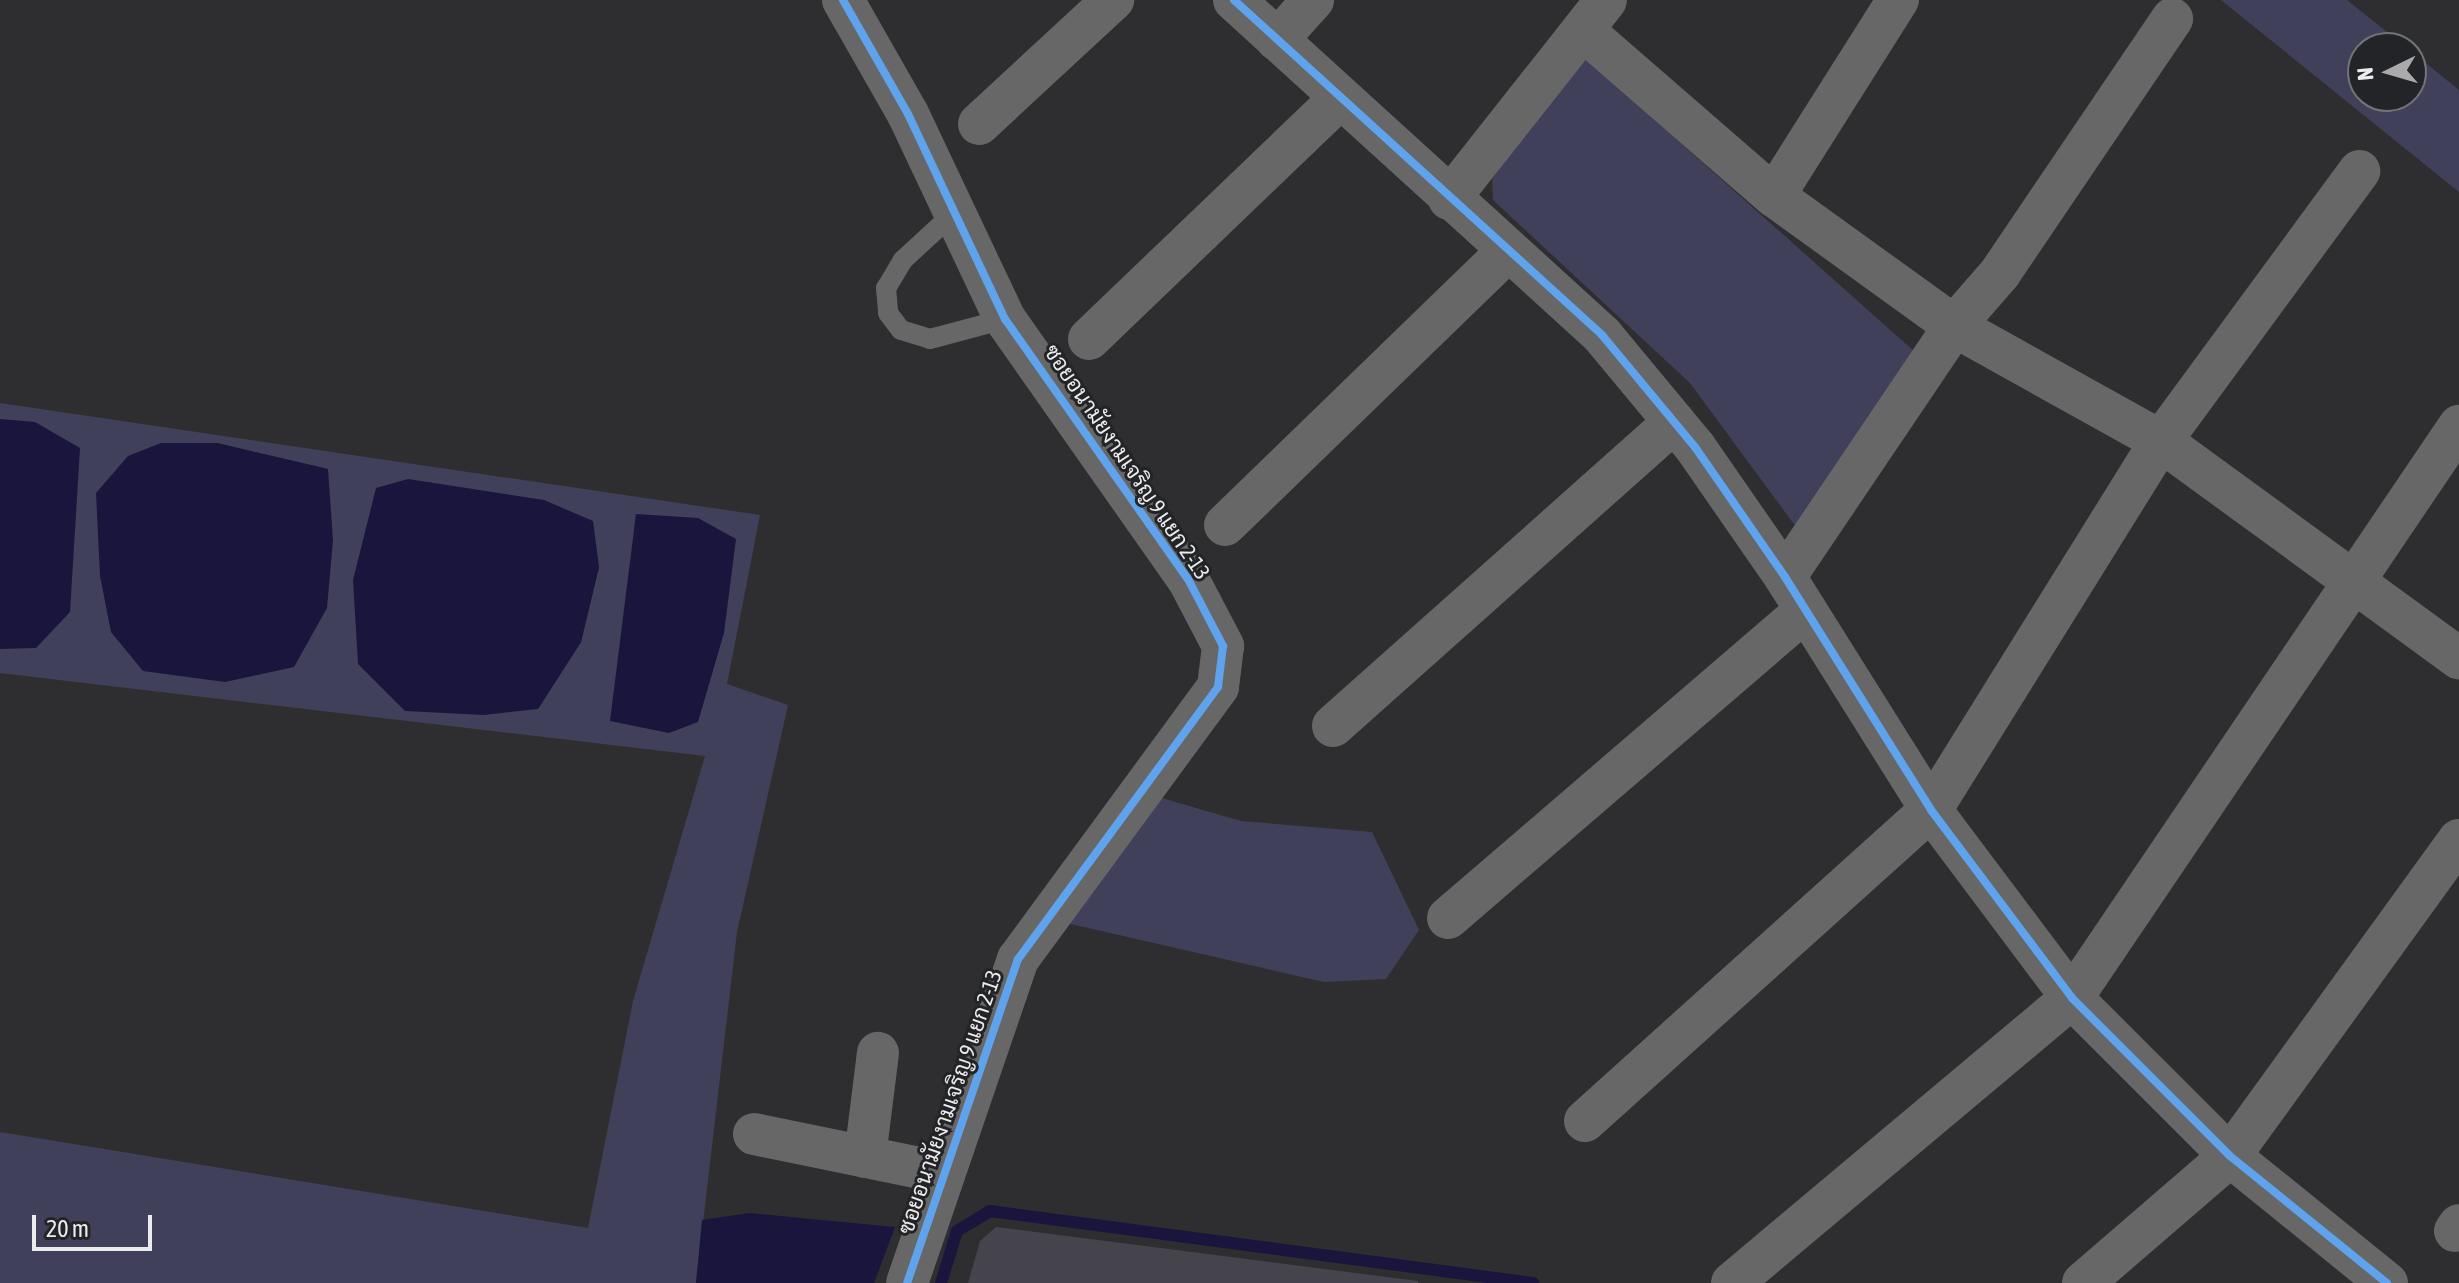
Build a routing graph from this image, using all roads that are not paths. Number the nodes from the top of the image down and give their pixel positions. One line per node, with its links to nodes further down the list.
1 (843, 0): 14 (street, ซอยอนามัยงามเจริญ 9 แยก 2-13)
2 (1113, 0): 10 (street)
3 (1234, 0): 8 (street)
4 (1313, 0): 8 (street)
5 (1898, 0): 12 (street)
6 (1595, 16): 12 (street); 13 (street)
7 (2172, 19): 17 (street)
8 (1277, 40): 9 (street)
9 (1340, 98): 13 (street); 18 (street)
10 (979, 124)
11 (2359, 171): 21 (street)
12 (1774, 196): 17 (street)
13 (1449, 199): 15 (street)
14 (955, 212): 16 (street, ซอยอนามัยงามเจริญ 9 แยก 2-13); 16 (lane)
15 (1507, 252): 19 (street); 22 (street)
16 (1005, 319): 36 (street, ซอยอนามัยงามเจริญ 9 แยก 2-13)
17 (1954, 326): 21 (street); 24 (street)
18 (1089, 339)
19 (1674, 422): 24 (street); 26 (street)
20 (2459, 426): 23 (street)
21 (2161, 441): 23 (street); 27 (street)
22 (1225, 525)
23 (2352, 584): 25 (street); 30 (street)
24 (1796, 593): 27 (street); 29 (street)
25 (2459, 658)
26 (1333, 726)
27 (1931, 810): 30 (street); 32 (street)
28 (2459, 840): 34 (street)
29 (1448, 918)
30 (2072, 998): 34 (street); 38 (street)
31 (878, 1053): 35 (street)
32 (1585, 1121)
33 (754, 1134): 35 (street)
34 (2230, 1156): 39 (street); 40 (street)
35 (865, 1157): 36 (street)
36 (944, 1173): 37 (street, ซอยอนามัยงามเจริญ 9 แยก 2-13)
37 (907, 1283)
38 (1732, 1283)
39 (2083, 1283)
40 (2387, 1283)

